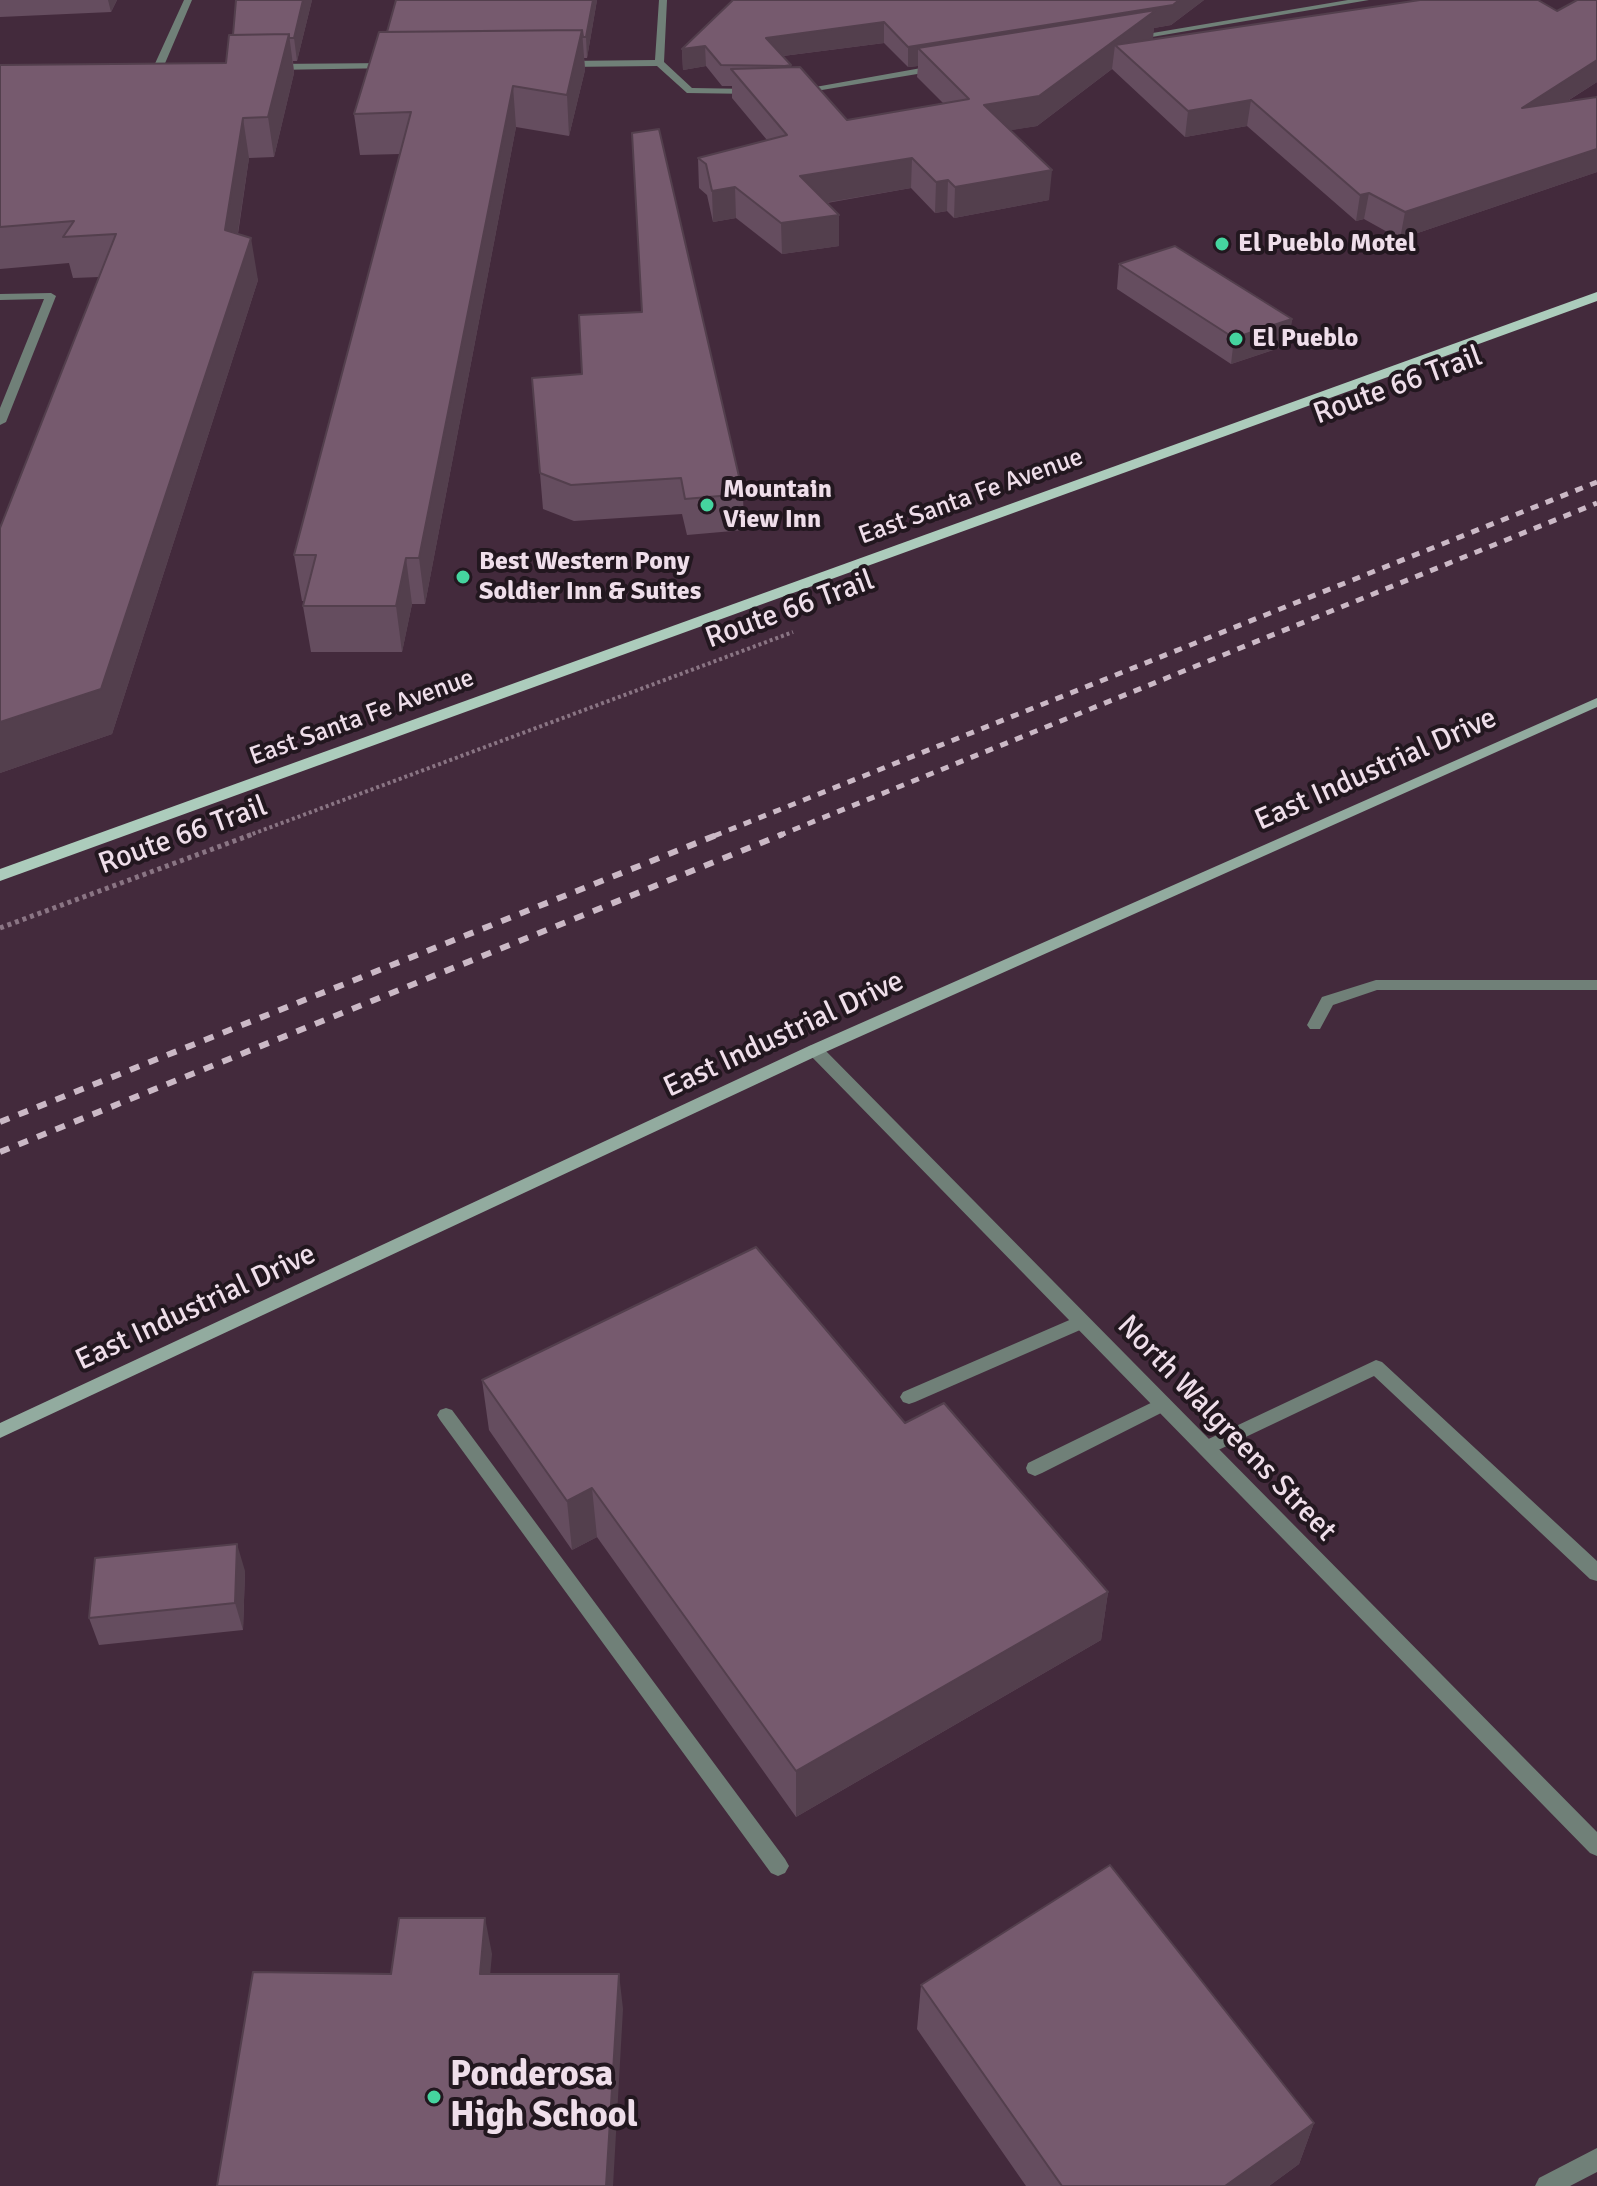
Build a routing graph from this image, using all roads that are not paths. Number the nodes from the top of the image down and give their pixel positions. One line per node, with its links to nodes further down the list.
1 (188, 0): 10 (street)
2 (663, 0): 5 (street)
3 (1365, 0): 4 (street)
4 (1130, 38)
5 (659, 63): 6 (street); 13 (street)
6 (549, 64)
7 (408, 65): 9 (street)
8 (957, 65): 14 (street)
9 (268, 67)
10 (158, 68): 11 (street); 12 (street)
11 (174, 68)
12 (142, 69)
13 (769, 93)
14 (785, 93)
15 (1597, 296): 19 (main road, East Santa Fe Avenue)
16 (0, 297): 17 (street)
17 (0, 422)
18 (1597, 702): 22 (street, East Industrial Drive)
19 (0, 875)
20 (1597, 985): 21 (street)
21 (1315, 1025)
22 (815, 1050): 23 (street, North Walgreens Street); 27 (street, East Industrial Drive)
23 (1081, 1322): 24 (street); 25 (street, North Walgreens Street)
24 (909, 1397)
25 (1163, 1404): 28 (street, North Walgreens Street); 29 (street)
26 (446, 1415): 32 (street)
27 (0, 1431)
28 (1206, 1448): 30 (street); 31 (street, North Walgreens Street)
29 (1035, 1468)
30 (1597, 1573)
31 (1597, 1846)
32 (778, 1866)
33 (1597, 2159): 34 (street)
34 (1547, 2186)

